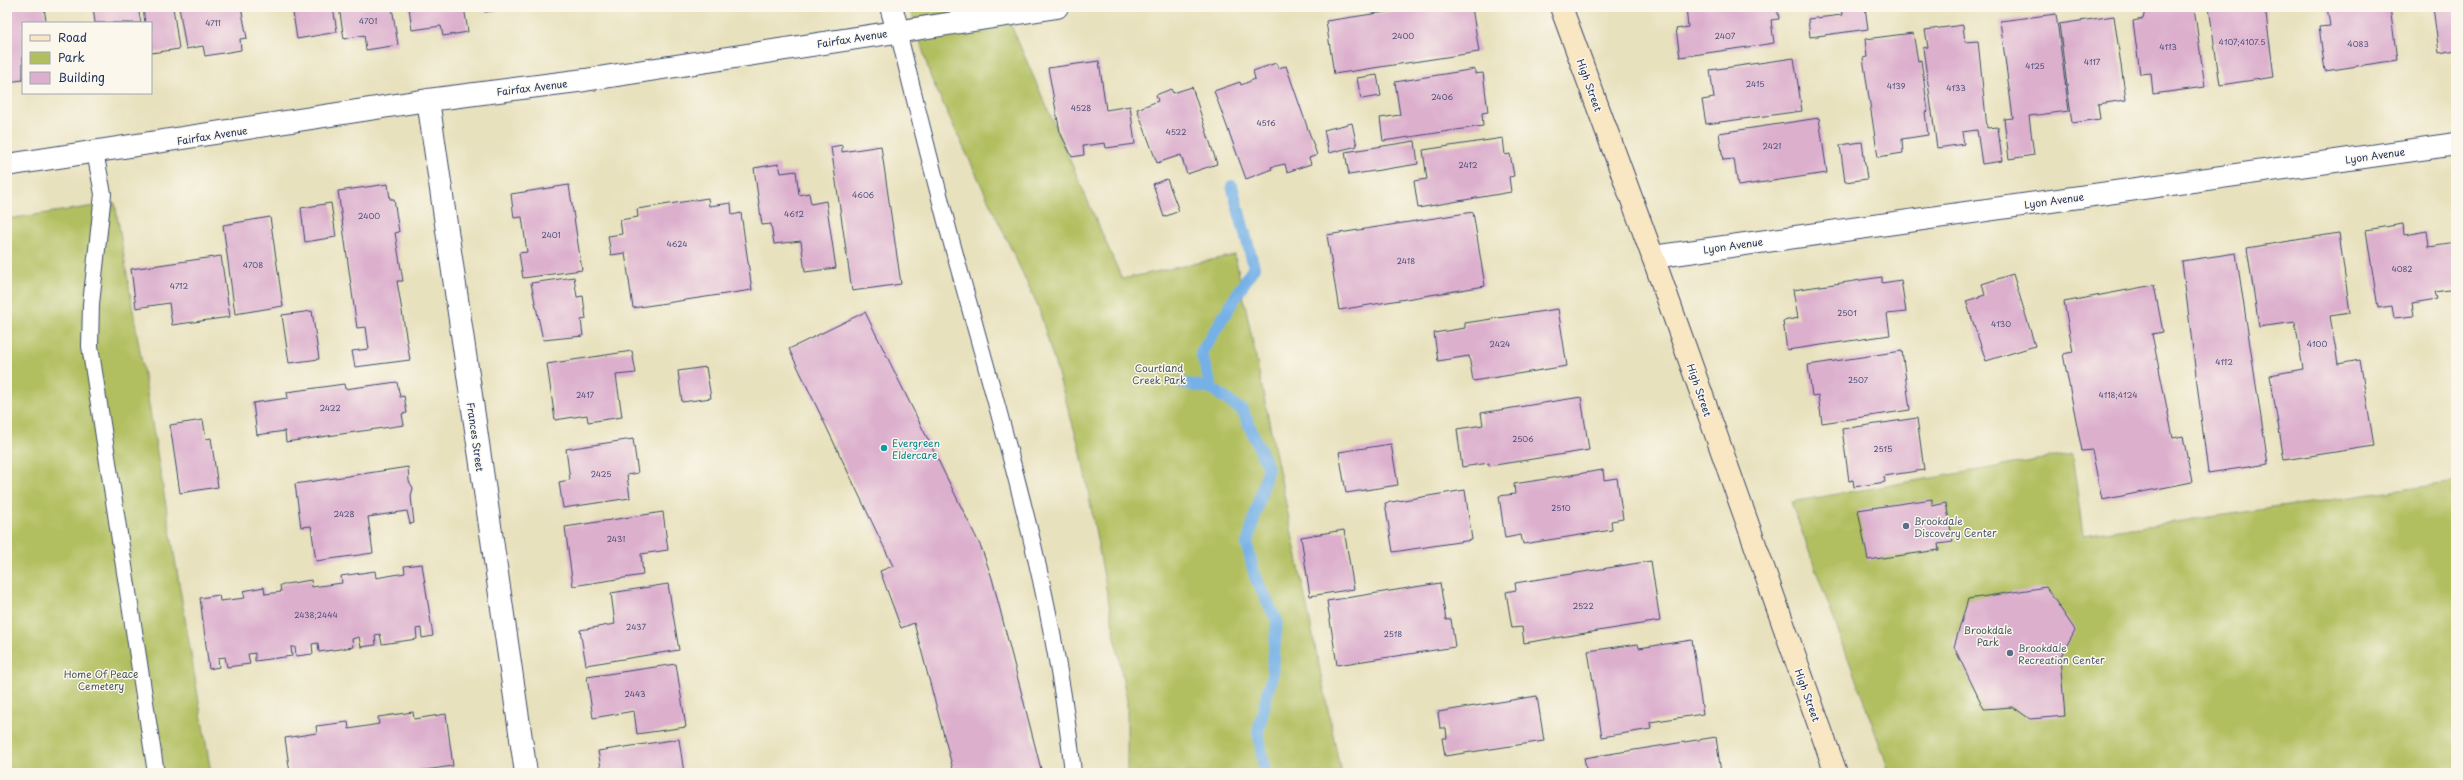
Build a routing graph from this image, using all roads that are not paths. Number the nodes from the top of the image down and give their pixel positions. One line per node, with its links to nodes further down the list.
1 (891, 7): 4 (street)
2 (1057, 7): 4 (street, Fairfax Avenue)
3 (1561, 7): 9 (main road, High Street)
4 (898, 31): 5 (street, Fairfax Avenue); 12 (lane)
5 (428, 100): 7 (street, Fairfax Avenue); 11 (street, Frances Street)
6 (2456, 144): 9 (street, Lyon Avenue)
7 (95, 152): 8 (street, Fairfax Avenue); 10 (lane)
8 (7, 165)
9 (1653, 257): 13 (main road, High Street)
10 (156, 773)
11 (526, 773)
12 (1073, 773)
13 (1836, 773)

